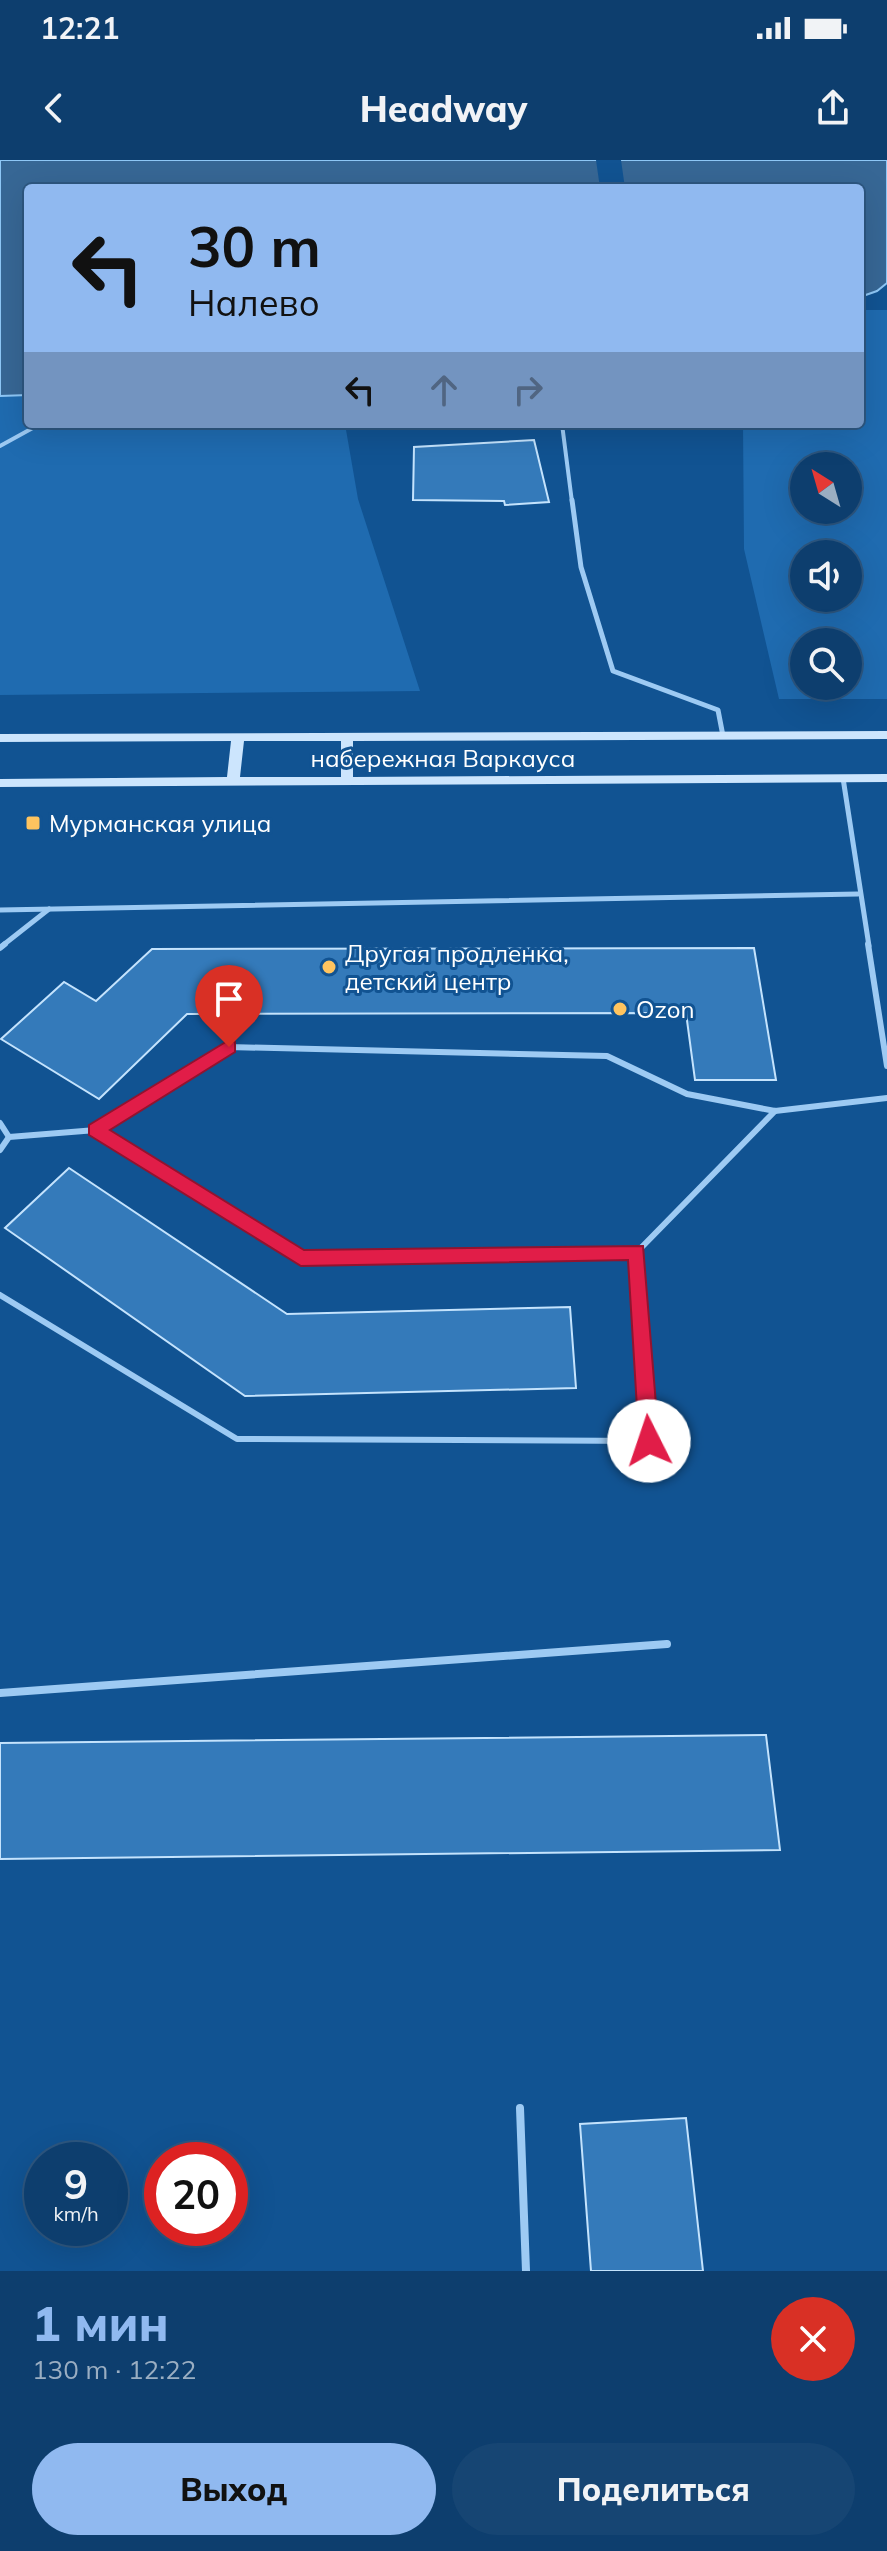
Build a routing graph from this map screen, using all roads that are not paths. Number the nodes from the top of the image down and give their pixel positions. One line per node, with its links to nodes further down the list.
1 (33, 428): 3 (lane)
2 (563, 428): 5 (lane)
3 (0, 446)
4 (887, 735): 5 (main road, набережная Варкауса)
5 (723, 736): 8 (main road, набережная Варкауса)
6 (0, 738): 7 (main road, набережная Варкауса)
7 (238, 738): 8 (main road, набережная Варкауса); 12 (main road)
8 (347, 738): 11 (main road)
9 (843, 778): 10 (main road, набережная Варкауса); 11 (main road, набережная Варкауса); 14 (lane)
10 (887, 778)
11 (347, 780): 12 (main road, набережная Варкауса)
12 (233, 781): 13 (main road, набережная Варкауса)
13 (0, 783)
14 (858, 894): 15 (lane); 18 (lane)
15 (49, 909): 16 (lane); 17 (lane)
16 (0, 910)
17 (0, 948)
18 (887, 1066)
19 (887, 1098): 20 (lane)
20 (775, 1111): 22 (lane); 25 (lane)
21 (0, 1123): 23 (lane)
22 (96, 1130): 23 (lane); 25 (lane)
23 (9, 1137): 24 (lane)
24 (0, 1150)
25 (637, 1252): 26 (lane)
26 (0, 1295)
27 (667, 1644): 28 (lane)
28 (0, 1693)
29 (520, 2108): 30 (lane)
30 (526, 2271)

